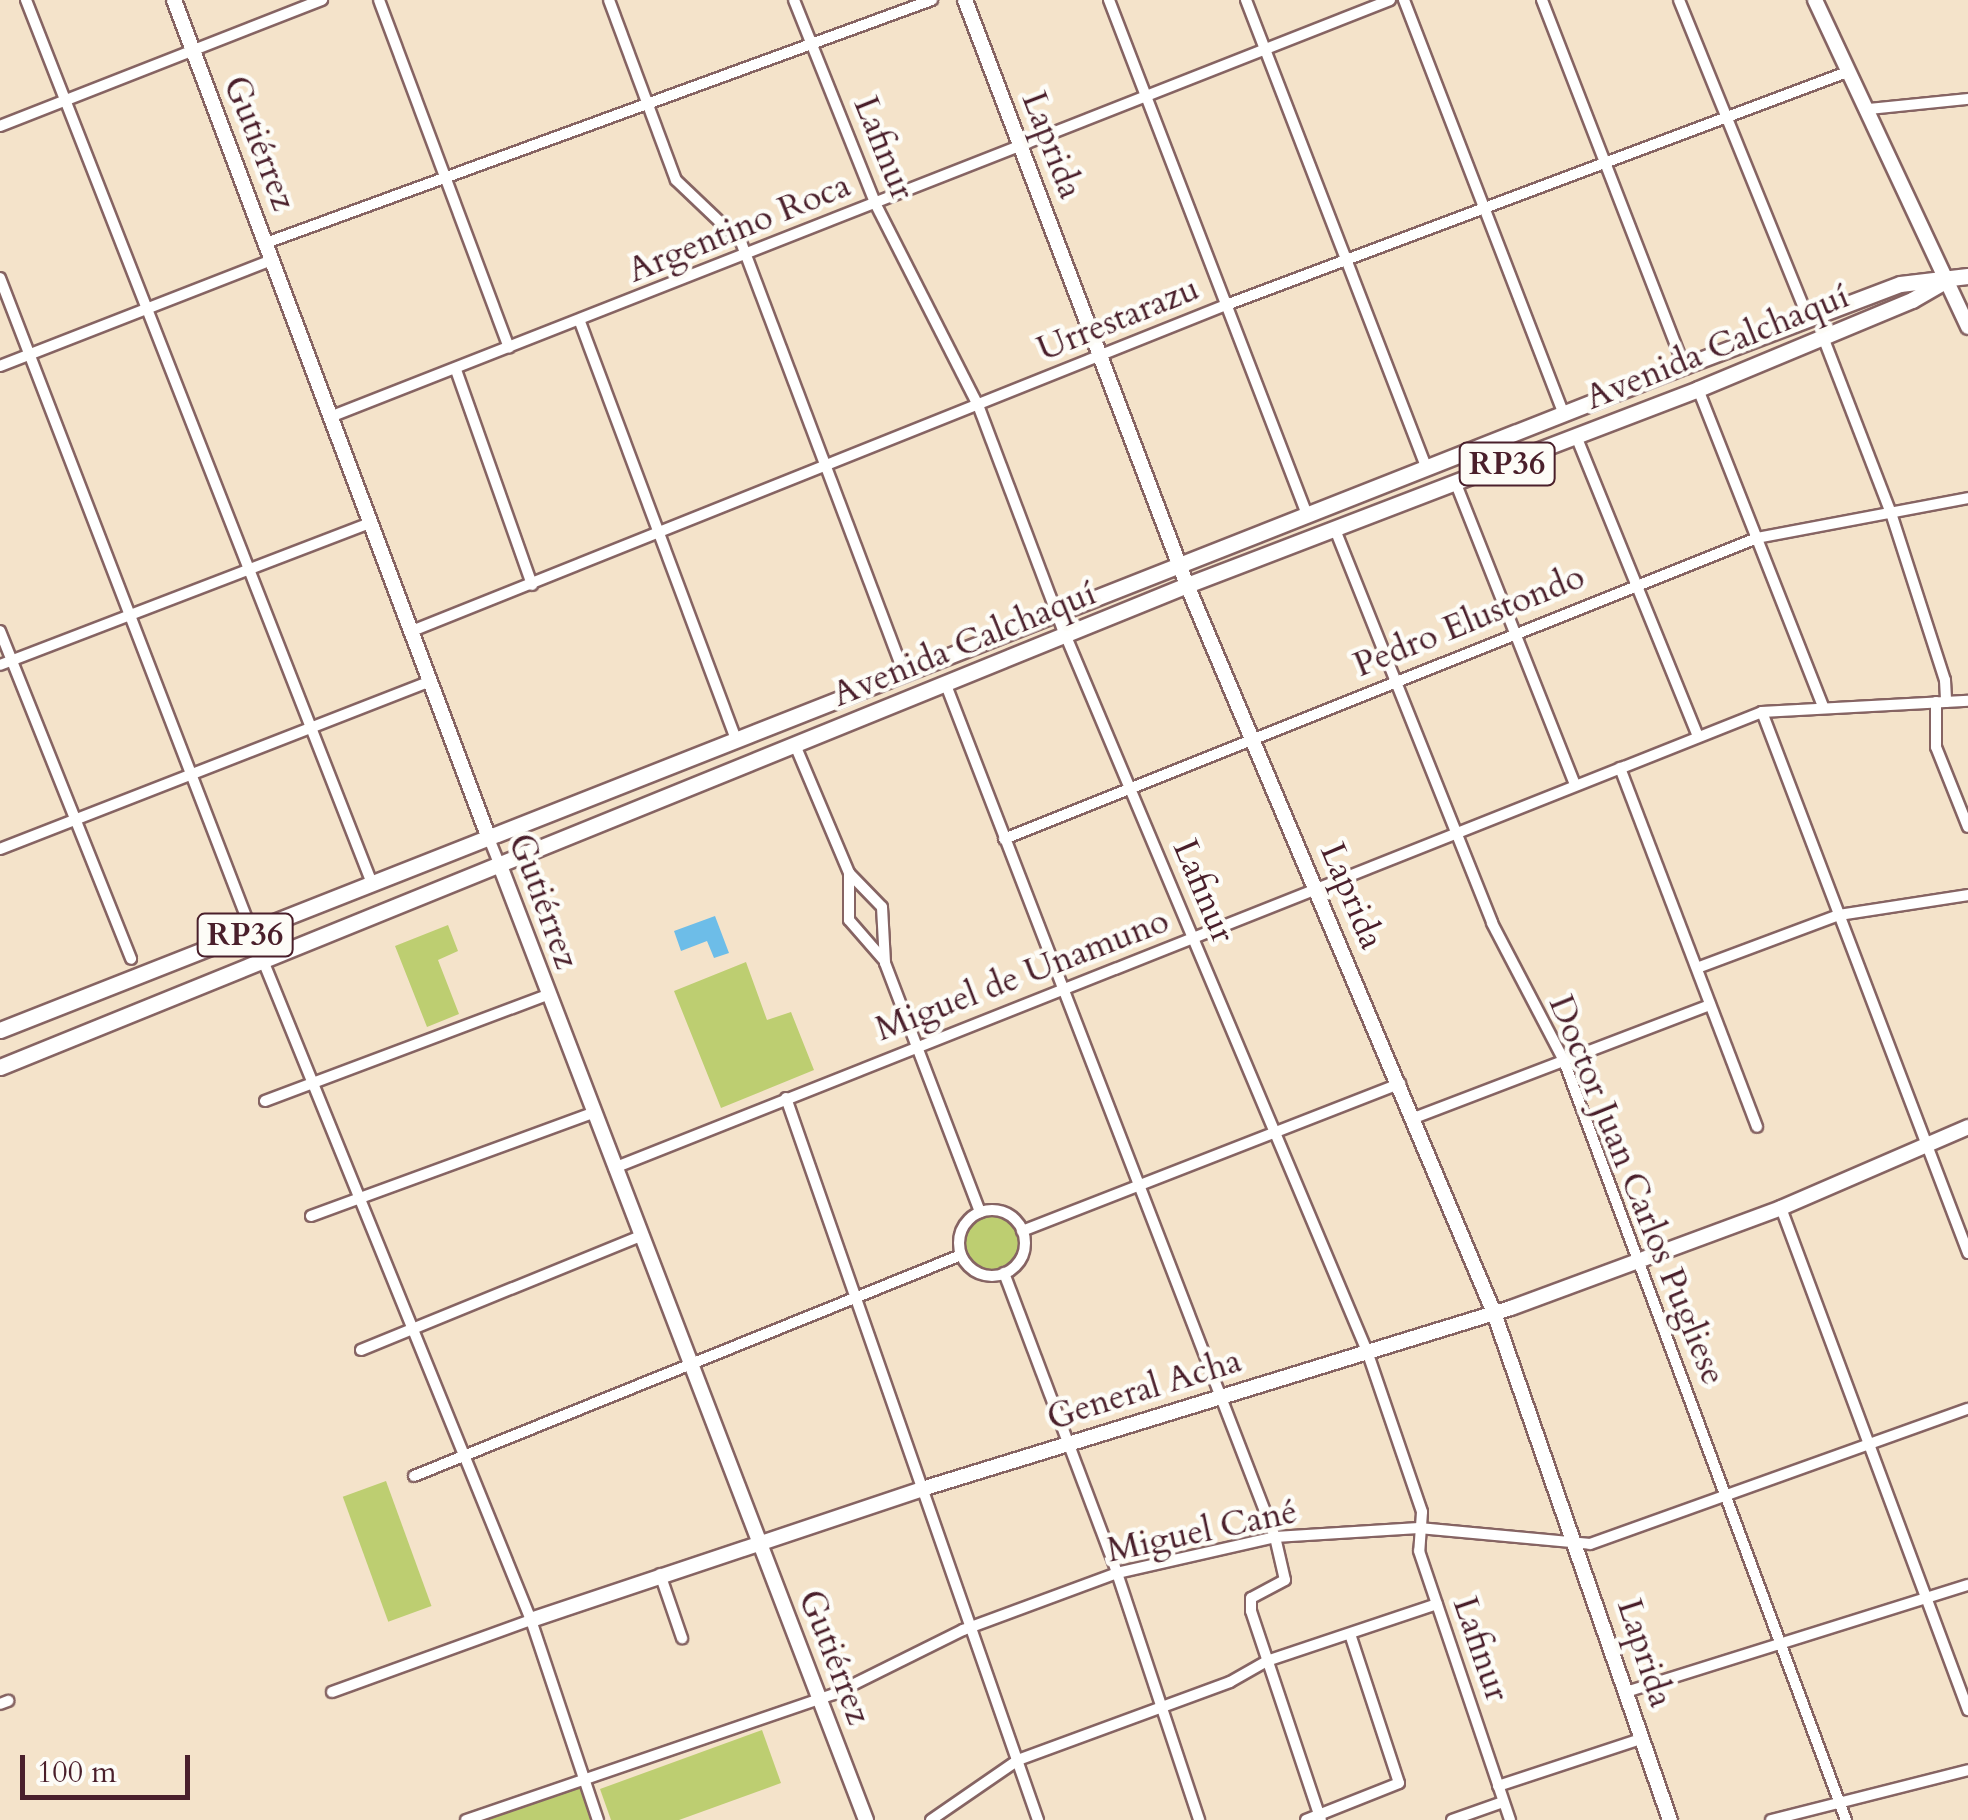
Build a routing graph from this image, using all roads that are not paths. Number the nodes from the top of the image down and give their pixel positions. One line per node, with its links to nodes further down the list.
1 (26, 0): 22 (street)
2 (174, 0): 18 (street, Gutiérrez)
3 (321, 0): 18 (street)
4 (378, 0): 29 (street)
5 (609, 0): 23 (street)
6 (794, 0): 16 (street, Lafinur)
7 (932, 0): 16 (street)
8 (965, 0): 27 (street, Laprida)
9 (1109, 0): 20 (street)
10 (1246, 0): 17 (street)
11 (1390, 0): 17 (street, Argentino Roca)
12 (1404, 0): 31 (street)
13 (1542, 0): 28 (street)
14 (1679, 0): 25 (street)
15 (1815, 0): 19 (street)
16 (811, 40): 23 (street); 30 (street, Lafinur)
17 (1264, 48): 20 (street, Argentino Roca); 35 (street)
18 (192, 49): 22 (street); 32 (street, Gutiérrez)
19 (1850, 71): 24 (street); 25 (street, Urrestarazu)
20 (1145, 97): 27 (street, Argentino Roca); 39 (street)
21 (1968, 99): 24 (street)
22 (64, 100): 26 (street); 40 (street)
23 (648, 102): 29 (street); 33 (street)
24 (1869, 109): 38 (street)
25 (1725, 117): 28 (street, Urrestarazu); 41 (street)
26 (0, 126)
27 (1020, 146): 30 (street, Argentino Roca); 47 (street, Laprida)
28 (1604, 163): 31 (street, Urrestarazu); 49 (street)
29 (445, 177): 32 (street); 45 (street)
30 (875, 203): 33 (street, Argentino Roca); 52 (street, Lafinur)
31 (1484, 208): 35 (street, Urrestarazu); 53 (street)
32 (266, 243): 34 (street, Gutiérrez)
33 (746, 255): 42 (street, Argentino Roca); 57 (street)
34 (272, 260): 40 (street); 54 (street, Gutiérrez)
35 (1345, 260): 39 (street, Urrestarazu); 56 (street)
36 (1968, 276): 38 (main road, Avenida Calchaquí / RP36)
37 (0, 278): 46 (street)
38 (1950, 278): 41 (main road, Avenida Calchaquí / RP36); 43 (street); 44 (main road, Avenida Calchaquí / RP36)
39 (1226, 306): 47 (street, Urrestarazu); 60 (street)
40 (147, 309): 46 (street); 67 (street)
41 (1808, 320): 49 (main road, Avenida Calchaquí / RP36)
42 (580, 322): 45 (street, Argentino Roca); 64 (street)
43 (1968, 327)
44 (1823, 336): 51 (main road, Avenida Calchaquí / RP36); 61 (street)
45 (509, 348): 50 (street, Argentino Roca)
46 (30, 354): 48 (street); 72 (street)
47 (1102, 355): 52 (street, Urrestarazu); 66 (street, Laprida)
48 (0, 366)
49 (1684, 366): 53 (main road, Avenida Calchaquí / RP36)
50 (456, 370): 54 (street, Argentino Roca); 68 (street)
51 (1698, 388): 55 (main road, Avenida Calchaquí / RP36); 65 (street)
52 (978, 404): 57 (street, Urrestarazu); 71 (street, Lafinur)
53 (1564, 414): 56 (main road, Avenida Calchaquí / RP36)
54 (330, 418): 62 (street, Gutiérrez)
55 (1576, 436): 58 (main road, Avenida Calchaquí / RP36); 69 (street)
56 (1426, 466): 60 (main road, Avenida Calchaquí / RP36)
57 (827, 468): 64 (street, Urrestarazu); 77 (street)
58 (1456, 484): 63 (main road, Avenida Calchaquí / RP36); 75 (street)
59 (1968, 498): 61 (street, Pedro Elustondo)
60 (1306, 512): 66 (main road, Avenida Calchaquí / RP36)
61 (1890, 512): 65 (street, Pedro Elustondo); 82 (street)
62 (369, 522): 67 (street); 74 (street, Gutiérrez)
63 (1336, 532): 70 (main road, Avenida Calchaquí / RP36); 79 (street, Doctor Juan Carlos Pugliese)
64 (659, 534): 68 (street, Urrestarazu); 89 (street)
65 (1756, 538): 69 (street, Pedro Elustondo); 84 (street)
66 (1179, 561): 70 (street, Laprida); 71 (main road, Avenida Calchaquí / RP36)
67 (248, 568): 72 (street); 86 (street)
68 (532, 584): 74 (street, Urrestarazu)
69 (1636, 584): 75 (street, Pedro Elustondo); 87 (street)
70 (1188, 585): 76 (main road, Avenida Calchaquí / RP36); 88 (street, Laprida)
71 (1057, 612): 76 (street, Lafinur); 89 (main road, Avenida Calchaquí / RP36)
72 (130, 613): 78 (street); 92 (street)
73 (0, 631): 78 (street)
74 (412, 631): 80 (street, Gutiérrez)
75 (1517, 631): 79 (street, Pedro Elustondo); 93 (street)
76 (1066, 636): 81 (main road, Avenida Calchaquí / RP36); 94 (street, Lafinur)
77 (899, 660)
78 (6, 663): 95 (street)
79 (1396, 680): 88 (street, Pedro Elustondo); 97 (street, Doctor Juan Carlos Pugliese)
80 (430, 681): 86 (street); 98 (street, Gutiérrez)
81 (946, 685): 90 (main road, Avenida Calchaquí / RP36); 99 (street)
82 (1941, 702): 83 (street, Miguel de Unamuno); 84 (street, Miguel de Unamuno); 96 (street)
83 (1968, 702)
84 (1823, 707): 85 (street, Miguel de Unamuno)
85 (1762, 712): 87 (street, Miguel de Unamuno); 106 (street)
86 (309, 728): 92 (street); 103 (street)
87 (1698, 736): 91 (street, Miguel de Unamuno)
88 (1252, 737): 94 (street, Pedro Elustondo); 104 (street, Laprida)
89 (736, 739): 98 (main road, Avenida Calchaquí / RP36)
90 (795, 745): 101 (main road, Avenida Calchaquí / RP36); 102 (street)
91 (1620, 768): 93 (street, Miguel de Unamuno); 112 (street)
92 (192, 773): 95 (street); 107 (street)
93 (1576, 786): 97 (street, Miguel de Unamuno)
94 (1130, 787): 99 (street, Pedro Elustondo); 108 (street, Lafinur)
95 (75, 818): 100 (street); 109 (street)
96 (1968, 827)
97 (1459, 833): 104 (street, Miguel de Unamuno); 118 (street, Doctor Juan Carlos Pugliese)
98 (488, 836): 101 (street, Gutiérrez); 103 (main road, Avenida Calchaquí / RP36)
99 (1004, 839): 113 (street)
100 (0, 850)
101 (498, 863): 110 (main road, Avenida Calchaquí / RP36); 114 (street, Gutiérrez)
102 (849, 873): 111 (street); 111 (street)
103 (371, 881): 116 (main road, Avenida Calchaquí / RP36)
104 (1316, 889): 108 (street, Miguel de Unamuno); 121 (street, Laprida)
105 (1968, 895): 106 (street)
106 (1839, 915): 112 (street); 129 (street)
107 (247, 919)
108 (1193, 938): 113 (street, Miguel de Unamuno); 128 (street, Lafinur)
109 (131, 959)
110 (264, 963): 119 (main road, Avenida Calchaquí / RP36); 120 (street)
111 (885, 963): 117 (street)
112 (1696, 968): 115 (street)
113 (1065, 988): 117 (street, Miguel de Unamuno); 131 (street)
114 (547, 995): 120 (street); 124 (street, Gutiérrez)
115 (1710, 1005): 118 (street); 126 (street)
116 (0, 1030)
117 (914, 1047): 122 (street, Miguel de Unamuno); 134 (street)
118 (1564, 1061): 125 (street); 140 (street, Doctor Juan Carlos Pugliese)
119 (0, 1067)
120 (312, 1084): 123 (street); 132 (street)
121 (1400, 1084): 125 (street, Laprida); 128 (street)
122 (786, 1098): 130 (street, Miguel de Unamuno); 142 (street)
123 (265, 1102)
124 (592, 1113): 130 (street, Gutiérrez); 132 (street)
125 (1414, 1118): 143 (street, Laprida)
126 (1757, 1128)
127 (1968, 1128): 129 (street, General Acha)
128 (1276, 1132): 131 (street); 146 (street, Lafinur)
129 (1925, 1144): 133 (street, General Acha); 138 (street)
130 (614, 1168): 137 (street, Gutiérrez)
131 (1141, 1182): 136 (street); 148 (street)
132 (358, 1199): 135 (street); 144 (street)
133 (1781, 1208): 140 (street, General Acha); 150 (street)
134 (980, 1212): 136 (street); 139 (street)
135 (311, 1216)
136 (1022, 1231): 141 (street)
137 (640, 1236): 144 (street); 147 (street, Gutiérrez)
138 (1968, 1253)
139 (961, 1255): 141 (street); 142 (street)
140 (1641, 1260): 143 (street, General Acha); 155 (street, Doctor Juan Carlos Pugliese)
141 (1004, 1274): 151 (street)
142 (857, 1294): 147 (street); 154 (street)
143 (1494, 1313): 146 (street, General Acha); 159 (street, Laprida)
144 (410, 1330): 145 (street); 152 (street)
145 (360, 1350)
146 (1367, 1351): 148 (street, General Acha); 156 (street, Lafinur)
147 (688, 1361): 152 (street); 158 (street, Gutiérrez)
148 (1225, 1396): 151 (street, General Acha); 157 (street)
149 (1968, 1409): 150 (street, Miguel Cané)
150 (1870, 1443): 155 (street, Miguel Cané); 163 (street)
151 (1070, 1444): 154 (street, General Acha); 160 (street)
152 (463, 1453): 153 (street); 165 (street)
153 (414, 1476)
154 (926, 1488): 158 (street, General Acha); 166 (street)
155 (1726, 1494): 159 (street, Miguel Cané); 169 (street, Doctor Juan Carlos Pugliese)
156 (1420, 1528): 157 (street, Miguel Cané); 159 (street, Miguel Cané); 164 (street, Lafinur)
157 (1275, 1537): 160 (street, Miguel Cané); 170 (street)
158 (759, 1544): 161 (street, General Acha); 173 (street, Gutiérrez)
159 (1578, 1546): 172 (street, Laprida)
160 (1117, 1573): 166 (street, Miguel Cané); 174 (street)
161 (660, 1574): 165 (street, General Acha); 168 (street)
162 (1968, 1586): 163 (street)
163 (1928, 1598): 169 (street); 175 (street)
164 (1437, 1604): 167 (street); 180 (street, Lafinur)
165 (531, 1620): 171 (street, General Acha); 179 (street)
166 (973, 1626): 173 (street, Miguel Cané); 177 (street)
167 (1350, 1634): 170 (street); 183 (street)
168 (682, 1638)
169 (1781, 1644): 172 (street); 182 (street, Doctor Juan Carlos Pugliese)
170 (1268, 1661): 174 (street); 183 (street)
171 (332, 1692)
172 (1626, 1692): 176 (street, Laprida)
173 (819, 1699): 179 (street, Miguel Cané); 186 (street, Gutiérrez)
174 (1162, 1702): 177 (street); 189 (street)
175 (1968, 1710)
176 (1641, 1738): 180 (street); 193 (street, Laprida)
177 (1018, 1760): 187 (street); 188 (street)
178 (1968, 1770): 182 (street)
179 (585, 1781): 184 (street, Miguel Cané); 185 (street)
180 (1498, 1786): 181 (street, Lafinur)
181 (1504, 1802): 191 (street); 192 (street, Lafinur)
182 (1841, 1803): 194 (street); 195 (street, Doctor Juan Carlos Pugliese)
183 (1320, 1818): 190 (street)
184 (466, 1820)
185 (598, 1820)
186 (866, 1820)
187 (931, 1820)
188 (1038, 1820)
189 (1199, 1820)
190 (1306, 1820)
191 (1452, 1820)
192 (1510, 1820)
193 (1670, 1820)
194 (1771, 1820)
195 (1846, 1820)

